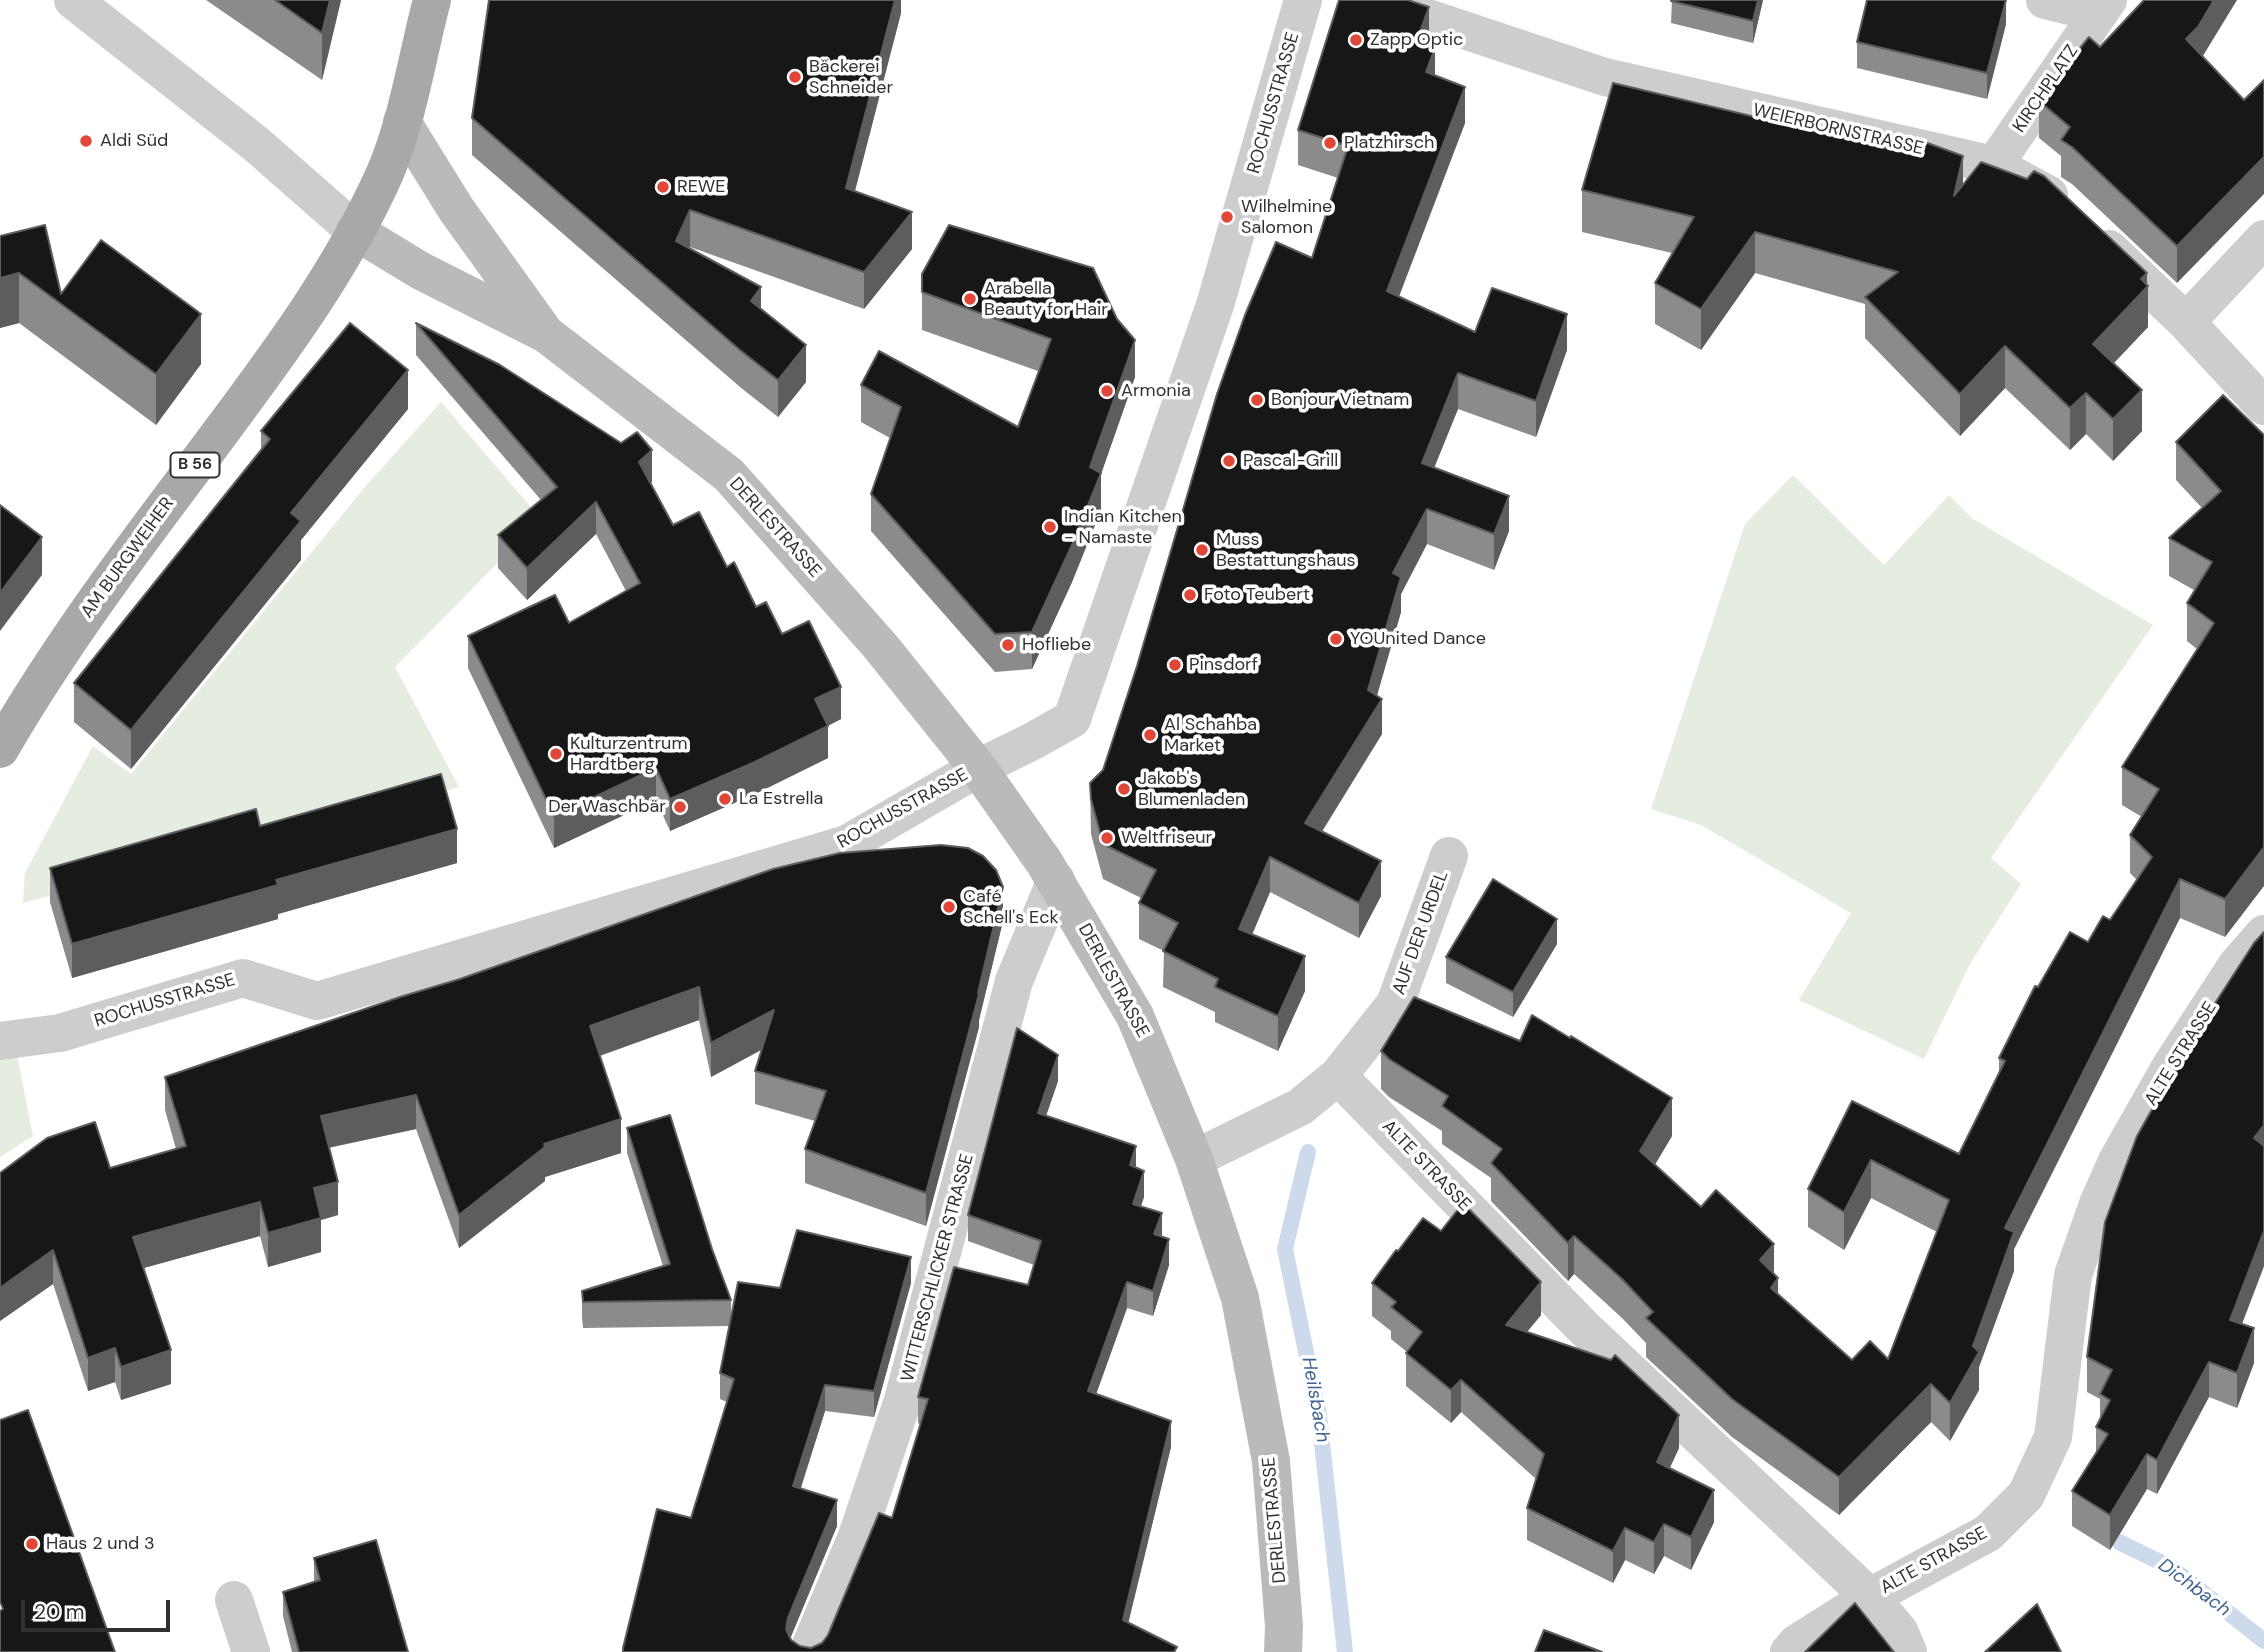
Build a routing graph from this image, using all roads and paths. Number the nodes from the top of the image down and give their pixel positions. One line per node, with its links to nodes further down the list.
1 (73, 0): 9 (street)
2 (432, 0): 7 (main road, AM BURGWEIHER / B 56)
3 (1303, 0): 15 (street, ROCHUSSTRASSE)
4 (1374, 0): 8 (street, WEIERBORNSTRASSE)
5 (2045, 0): 6 (street, KIRCHPLATZ)
6 (2103, 6): 8 (street, KIRCHPLATZ)
7 (402, 122): 9 (main road, AM BURGWEIHER / B 56); 12 (street, DERLESTRASSE)
8 (1994, 165): 11 (street, WEIERBORNSTRASSE)
9 (355, 232): 12 (street, DERLESTRASSE); 14 (main road, AM BURGWEIHER / B 56)
10 (2264, 239): 11 (street)
11 (2186, 322): 13 (street, WEIERBORNSTRASSE)
12 (546, 334): 15 (street, DERLESTRASSE)
13 (2264, 406)
14 (0, 749)
15 (978, 768): 17 (street, DERLESTRASSE); 19 (street, ROCHUSSTRASSE)
16 (1449, 856): 20 (street, AUF DER URDEL)
17 (1056, 880): 21 (street, DERLESTRASSE); 25 (street, WITTERSCHLICKER STRASSE)
18 (2264, 934): 22 (street, ALTE STRASSE)
19 (0, 1041)
20 (1338, 1076): 21 (street, AUF DER URDEL); 22 (street, ALTE STRASSE)
21 (1194, 1159): 26 (street, DERLESTRASSE)
22 (1870, 1597): 27 (street); 28 (street)
23 (234, 1600): 24 (street)
24 (251, 1652)
25 (808, 1652)
26 (1283, 1652)
27 (1789, 1652)
28 (1908, 1652)

